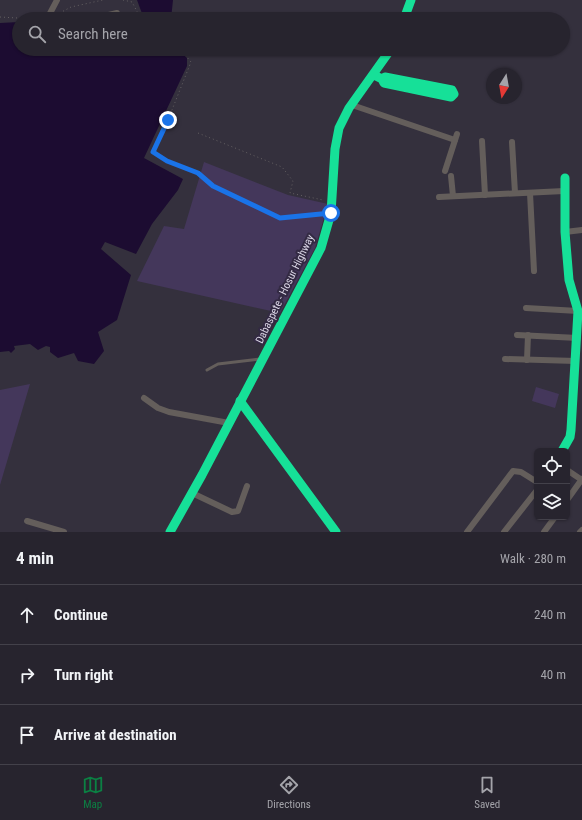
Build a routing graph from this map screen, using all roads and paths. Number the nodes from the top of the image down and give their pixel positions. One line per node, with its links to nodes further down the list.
1 (57, 0): 5 (street)
2 (103, 0): 6 (path)
3 (123, 0): 7 (path)
4 (411, 0): 8 (main road)
5 (51, 12)
6 (62, 12)
7 (137, 12)
8 (407, 12)
9 (0, 17): 10 (path)
10 (12, 18)
11 (185, 56): 28 (path)
12 (388, 56): 13 (main road, Dabaspete - Hosur Highway)
13 (378, 77): 13 (main road); 14 (main road, Dabaspete - Hosur Highway)
14 (352, 105): 18 (street); 27 (main road, Dabaspete - Hosur Highway)
15 (198, 133): 27 (path)
16 (482, 142): 24 (street)
17 (512, 142): 23 (street)
18 (445, 171)
19 (451, 176): 25 (street)
20 (565, 178): 21 (main road)
21 (564, 191): 22 (street); 30 (main road)
22 (530, 192): 23 (street); 31 (street)
23 (515, 193): 24 (street)
24 (484, 195): 25 (street)
25 (453, 196): 26 (street)
26 (439, 197)
27 (332, 201): 28 (main road, Dabaspete - Hosur Highway)
28 (331, 213): 37 (main road, Dabaspete - Hosur Highway)
29 (582, 230): 30 (street)
30 (565, 232): 33 (main road)
31 (534, 271)
32 (526, 308): 33 (street)
33 (578, 312): 36 (main road)
34 (517, 335): 35 (street)
35 (528, 335): 36 (street); 39 (street)
36 (578, 338): 40 (main road)
37 (264, 358): 41 (lane); 44 (main road, Dabaspete - Hosur Highway)
38 (505, 359): 39 (street)
39 (527, 360): 40 (street)
40 (576, 361): 42 (main road)
41 (207, 370)
42 (579, 373): 46 (main road)
43 (144, 398): 45 (street)
44 (240, 401): 45 (main road, Dabaspete - Hosur Highway); 58 (main road)
45 (229, 423): 51 (main road, Dabaspete - Hosur Highway)
46 (564, 448)
47 (570, 472): 49 (street)
48 (534, 480): 59 (street)
49 (582, 480): 53 (street)
50 (247, 486): 51 (street)
51 (192, 493): 57 (main road, Dabaspete - Hosur Highway)
52 (534, 494): 60 (street)
53 (570, 496)
54 (553, 520): 61 (street)
55 (27, 521): 56 (street)
56 (64, 532)
57 (170, 532)
58 (336, 532)
59 (467, 532)
60 (504, 532)
61 (544, 532)

